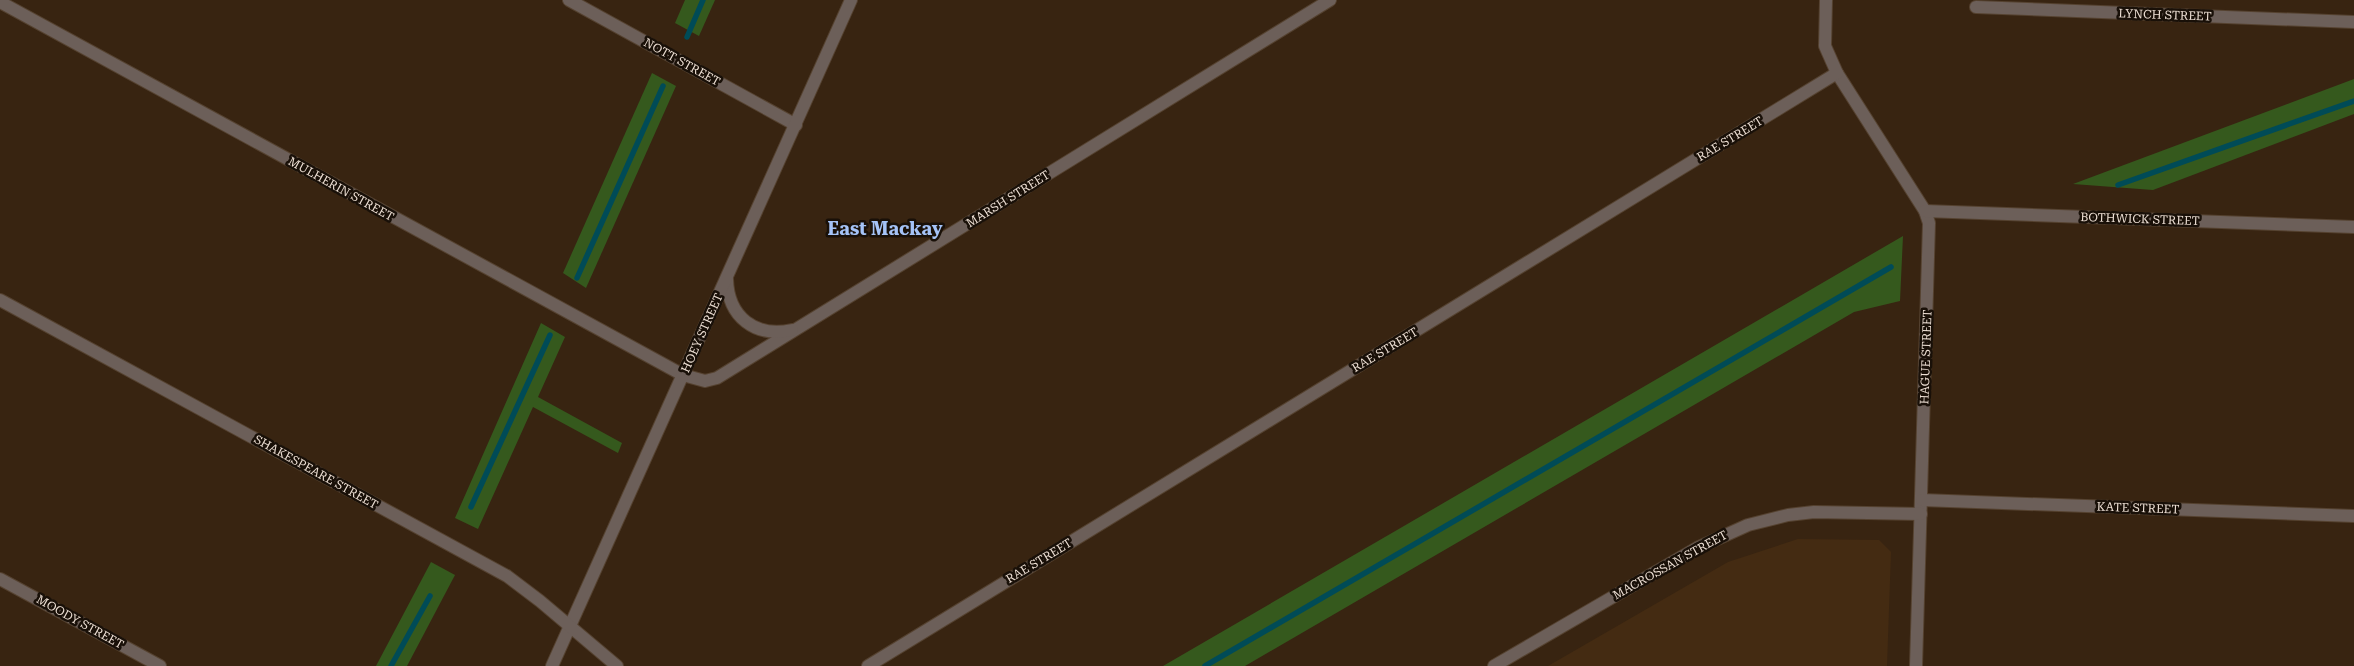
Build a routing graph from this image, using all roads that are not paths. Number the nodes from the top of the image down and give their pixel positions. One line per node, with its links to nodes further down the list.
1 (569, 0): 9 (street, NOTT STREET)
2 (851, 0): 9 (street, HOEY STREET)
3 (1330, 0): 14 (street, MARSH STREET)
4 (1826, 0): 8 (street)
5 (0, 2): 15 (street, MULHERIN STREET)
6 (1976, 7): 7 (street, LYNCH STREET)
7 (2354, 22)
8 (1837, 73): 10 (street, HAGUE STREET); 24 (street, RAE STREET)
9 (796, 125): 12 (street, HOEY STREET)
10 (1925, 211): 11 (street, BOTHWICK STREET); 16 (street, HAGUE STREET)
11 (2354, 226)
12 (727, 277): 14 (street); 15 (street, HOEY STREET)
13 (0, 300): 20 (street, SHAKESPEARE STREET)
14 (800, 327): 15 (street, MARSH STREET)
15 (683, 375): 20 (street, HOEY STREET)
16 (1922, 500): 17 (street, HAGUE STREET); 18 (street, KATE STREET)
17 (1922, 514): 25 (street, MACROSSAN STREET); 26 (street, HAGUE STREET)
18 (2354, 516)
19 (0, 579): 21 (street, MOODY STREET)
20 (571, 626): 22 (street, HOEY STREET); 23 (street, SHAKESPEARE STREET)
21 (160, 666)
22 (552, 666)
23 (618, 666)
24 (868, 666)
25 (1494, 666)
26 (1916, 666)

